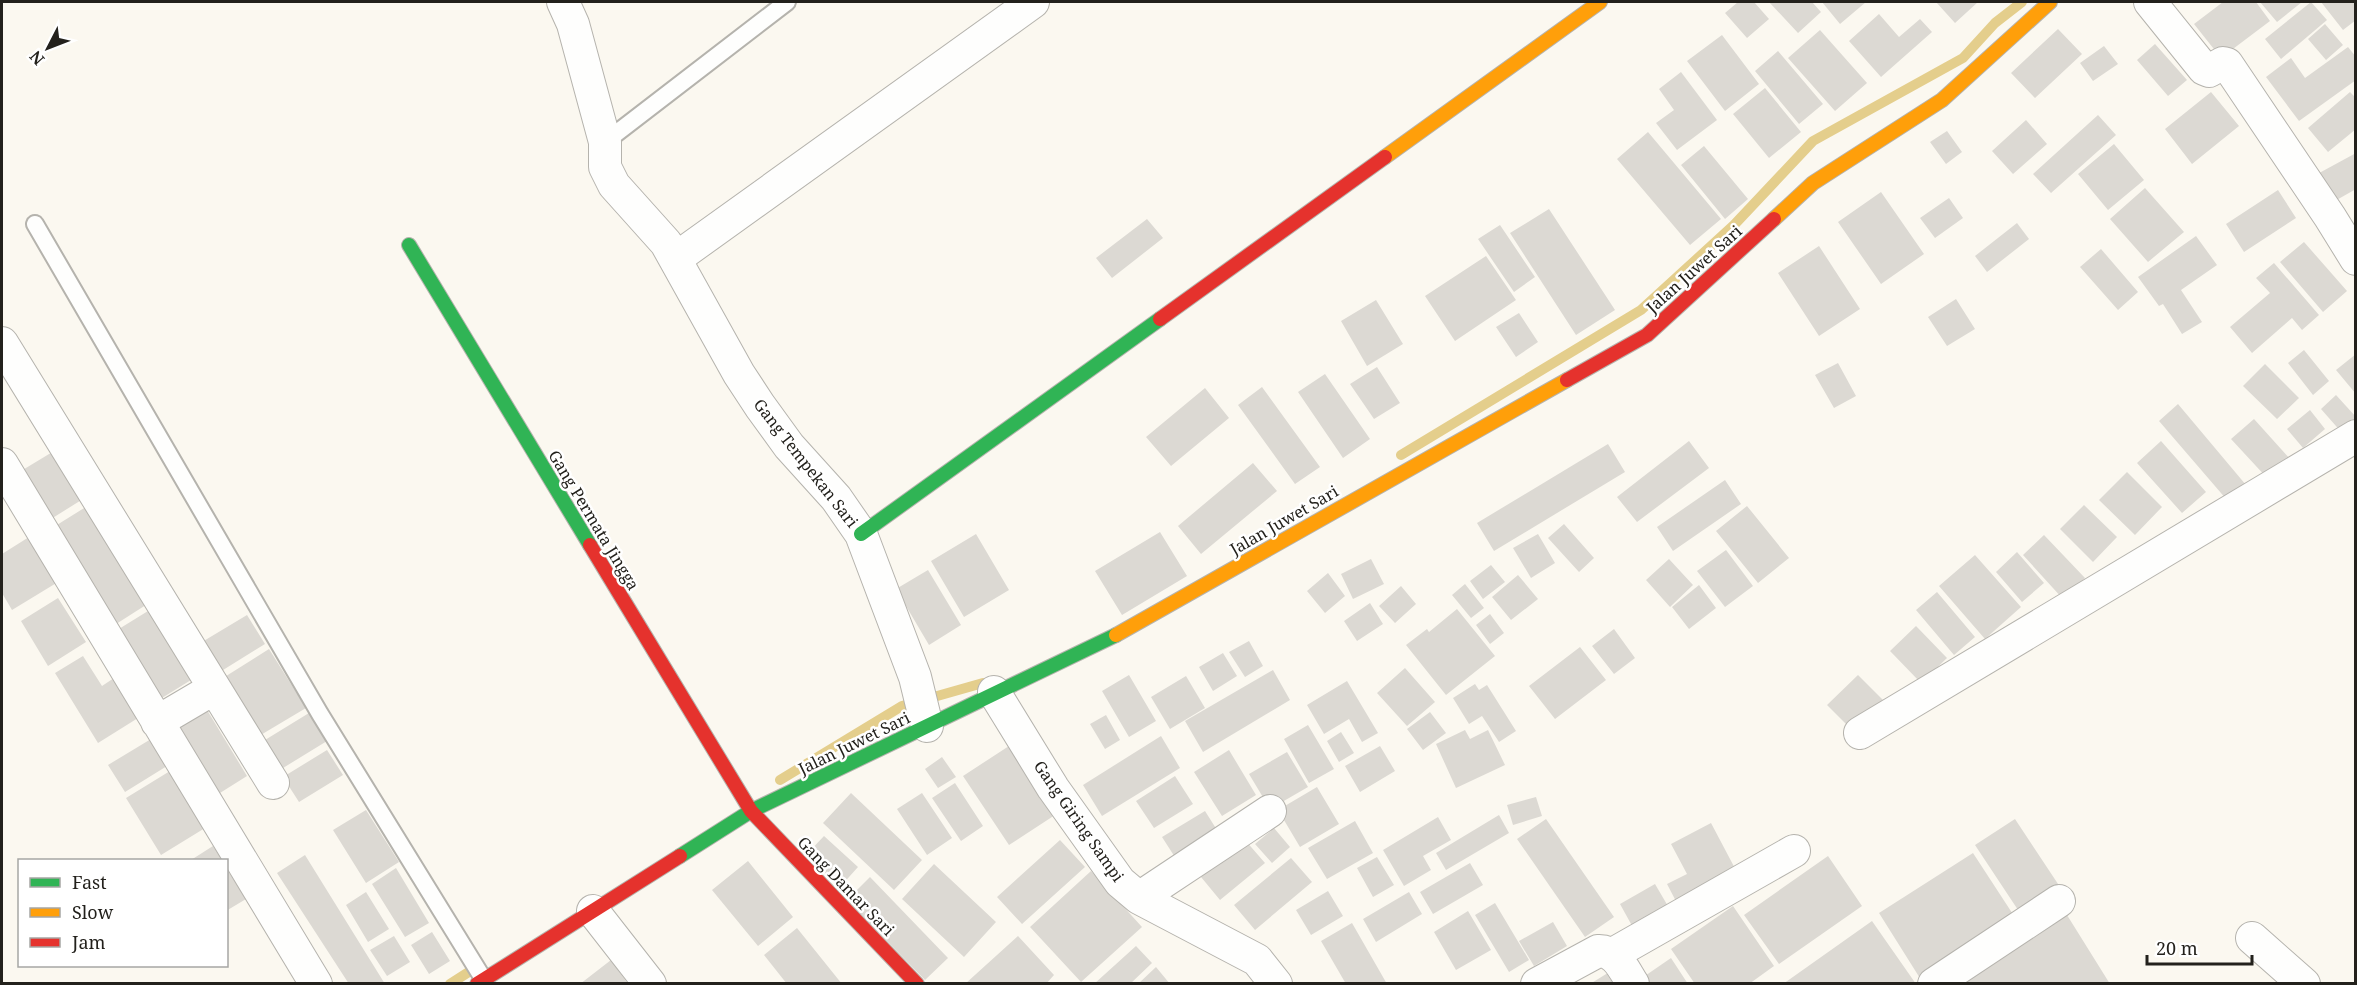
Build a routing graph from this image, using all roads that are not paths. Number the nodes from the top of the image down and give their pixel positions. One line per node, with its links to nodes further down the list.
1 (563, 2): 7 (street, Gang Tempekan Sari)
2 (787, 2): 7 (lane)
3 (1033, 2): 10 (street)
4 (1600, 2): 15 (street)
5 (2050, 2): 17 (street, Jalan Juwet Sari)
6 (2150, 2): 11 (street)
7 (605, 142): 10 (street, Gang Tempekan Sari)
8 (35, 224): 30 (lane)
9 (409, 245): 22 (street, Gang Permata Jingga)
10 (675, 259): 15 (street, Gang Tempekan Sari)
11 (2355, 259)
12 (2, 343): 16 (street)
13 (2355, 436): 20 (street)
14 (2, 464): 19 (street)
15 (861, 534): 18 (street, Gang Tempekan Sari)
16 (213, 689): 19 (street); 21 (street)
17 (994, 692): 18 (street, Jalan Juwet Sari); 25 (street, Gang Giring Sampi)
18 (921, 703): 22 (street, Jalan Juwet Sari)
19 (157, 722): 31 (street)
20 (1860, 733)
21 (273, 783)
22 (750, 809): 27 (street, Jalan Juwet Sari); 33 (street, Gang Damar Sari)
23 (1270, 812): 25 (street)
24 (1794, 851): 29 (street)
25 (1139, 898): 34 (street, Gang Giring Sampi)
26 (2059, 901): 37 (street)
27 (593, 911): 30 (street, Jalan Juwet Sari); 32 (street)
28 (2252, 938): 38 (street)
29 (1613, 954): 35 (street); 36 (street)
30 (479, 976)
31 (316, 984)
32 (650, 984)
33 (916, 984)
34 (1276, 984)
35 (1537, 984)
36 (1633, 984)
37 (1934, 984)
38 (2304, 984)

